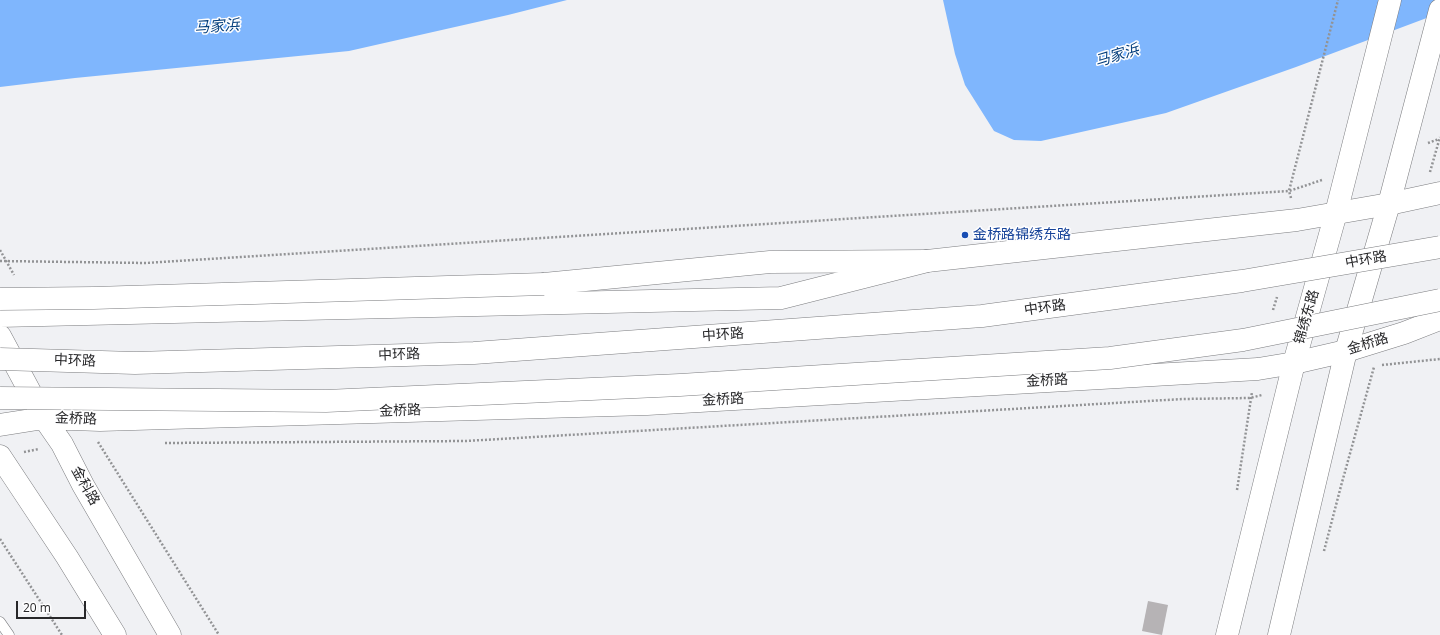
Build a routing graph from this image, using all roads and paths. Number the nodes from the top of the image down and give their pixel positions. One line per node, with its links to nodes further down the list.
1 (1338, 0): 7 (path)
2 (1390, 0): 6 (main road, 锦绣东路)
3 (1440, 10): 5 (main road)
4 (1440, 138): 5 (path); 8 (path)
5 (1403, 152): 9 (main road)
6 (1347, 171): 7 (path); 10 (main road, 锦绣东路)
7 (1289, 191): 11 (path); 16 (path)
8 (1431, 195): 9 (main road)
9 (1389, 204): 10 (main road); 26 (main road)
10 (1336, 213): 11 (main road); 28 (main road, 锦绣东路)
11 (1297, 220): 15 (main road)
12 (1440, 247): 27 (main road, 中环路, bridge)
13 (0, 250): 16 (path)
14 (0, 261): 16 (path)
15 (927, 261): 19 (main road, bridge); 21 (main road)
16 (7, 262): 17 (path)
17 (17, 282)
18 (1278, 295): 22 (path)
19 (0, 299)
20 (1440, 300): 30 (main road, bridge)
21 (0, 316)
22 (1272, 317)
23 (1440, 319): 25 (main road, 金桥路)
24 (0, 336): 31 (main road, 金科路)
25 (1382, 340): 26 (main road, 金桥路); 37 (path)
26 (1346, 351): 28 (main road, 金桥路); 45 (main road)
27 (0, 359)
28 (1294, 363): 29 (main road, 金桥路); 44 (main road, 锦绣东路)
29 (1258, 369): 32 (main road, 金桥路); 35 (path)
30 (0, 398)
31 (44, 418): 32 (main road, 金桥路); 33 (main road, 金桥路); 42 (main road, 金科路)
32 (87, 420): 43 (path)
33 (0, 425)
34 (0, 456): 41 (main road)
35 (1236, 495)
36 (0, 539): 40 (path)
37 (1324, 553)
38 (0, 622): 39 (lane)
39 (9, 635)
40 (62, 635)
41 (115, 635)
42 (170, 635)
43 (219, 635)
44 (1227, 635)
45 (1279, 635)

